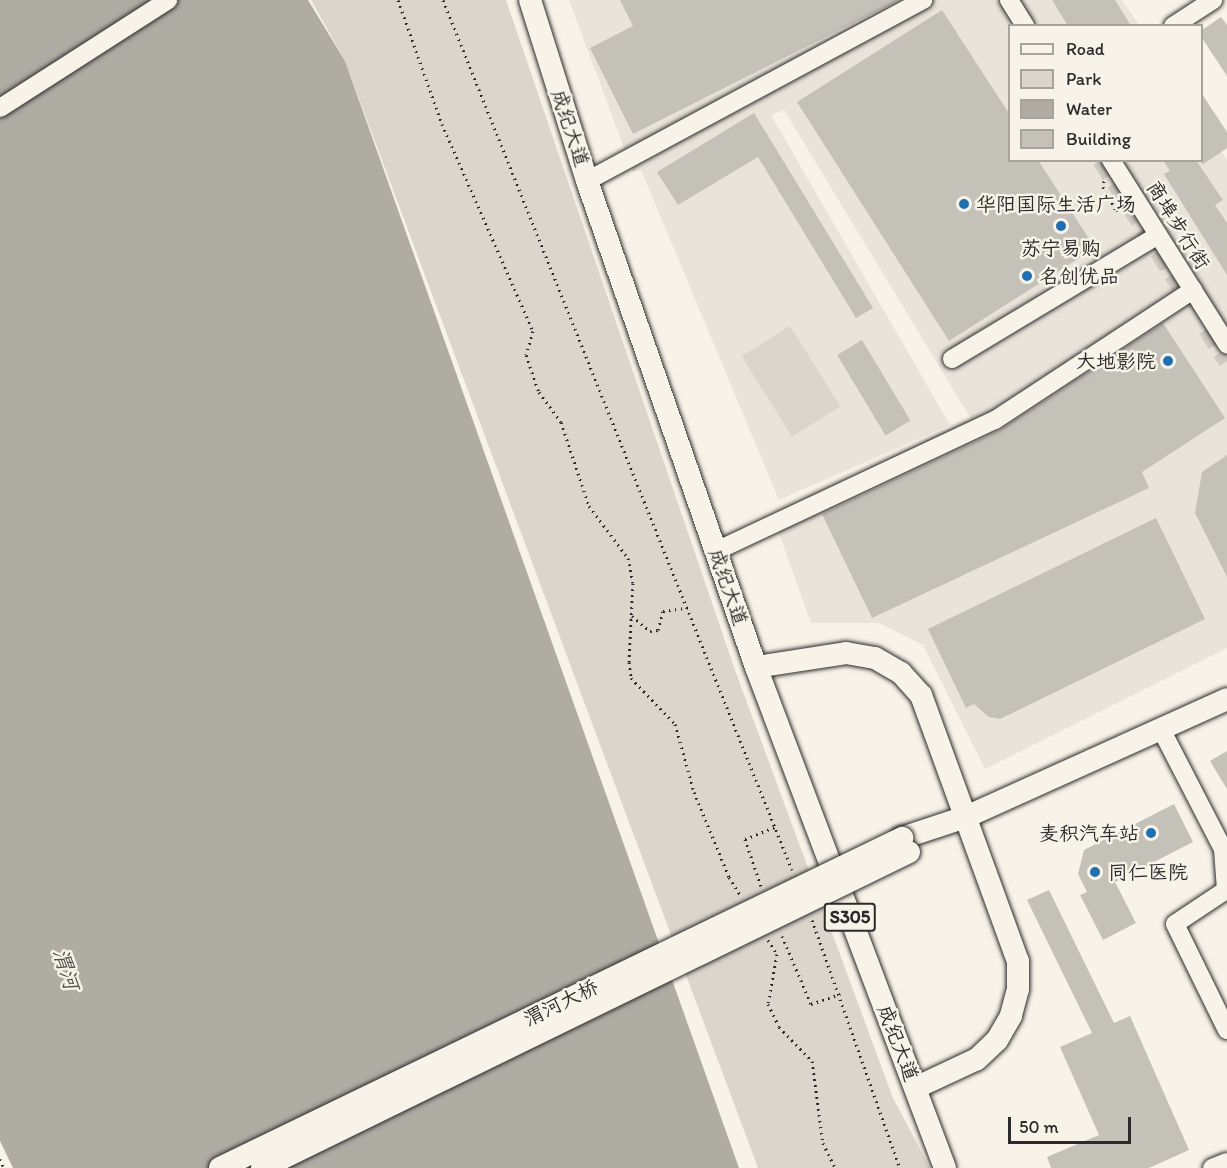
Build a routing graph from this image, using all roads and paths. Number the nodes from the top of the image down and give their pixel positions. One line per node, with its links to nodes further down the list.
1 (168, 0): 10 (street)
2 (398, 0): 19 (path)
3 (443, 0): 18 (path)
4 (530, 0): 12 (main road, 成纪大道)
5 (922, 0): 12 (street)
6 (1009, 0): 8 (street)
7 (1213, 0): 9 (street)
8 (1024, 24)
9 (1176, 24)
10 (0, 108)
11 (1112, 162): 13 (street, 商埠步行街)
12 (587, 181): 17 (main road, 成纪大道)
13 (1158, 235): 14 (street, 商埠步行街); 16 (street)
14 (1193, 290): 15 (street, 商埠步行街); 17 (street)
15 (1227, 344)
16 (952, 359)
17 (716, 551): 20 (main road, 成纪大道)
18 (690, 607): 19 (path); 25 (path)
19 (632, 616): 22 (path)
20 (756, 667): 24 (main road); 33 (main road, 成纪大道 / S305)
21 (1227, 699): 23 (main road)
22 (675, 724)
23 (1161, 729): 24 (main road); 32 (street)
24 (966, 817): 26 (main road); 33 (main road)
25 (776, 826): 27 (path); 28 (path)
26 (905, 845): 37 (main road, 渭河大桥, bridge); 38 (main road, 渭河大桥, bridge)
27 (797, 881)
28 (741, 897)
29 (810, 914): 31 (path)
30 (770, 943): 31 (path)
31 (840, 994): 39 (path)
32 (1227, 1030)
33 (915, 1088): 40 (main road, 成纪大道 / S305)
34 (0, 1159): 36 (path)
35 (1227, 1162): 41 (street)
36 (4, 1168)
37 (220, 1168)
38 (262, 1168)
39 (900, 1168)
40 (945, 1168)
41 (1212, 1168)

